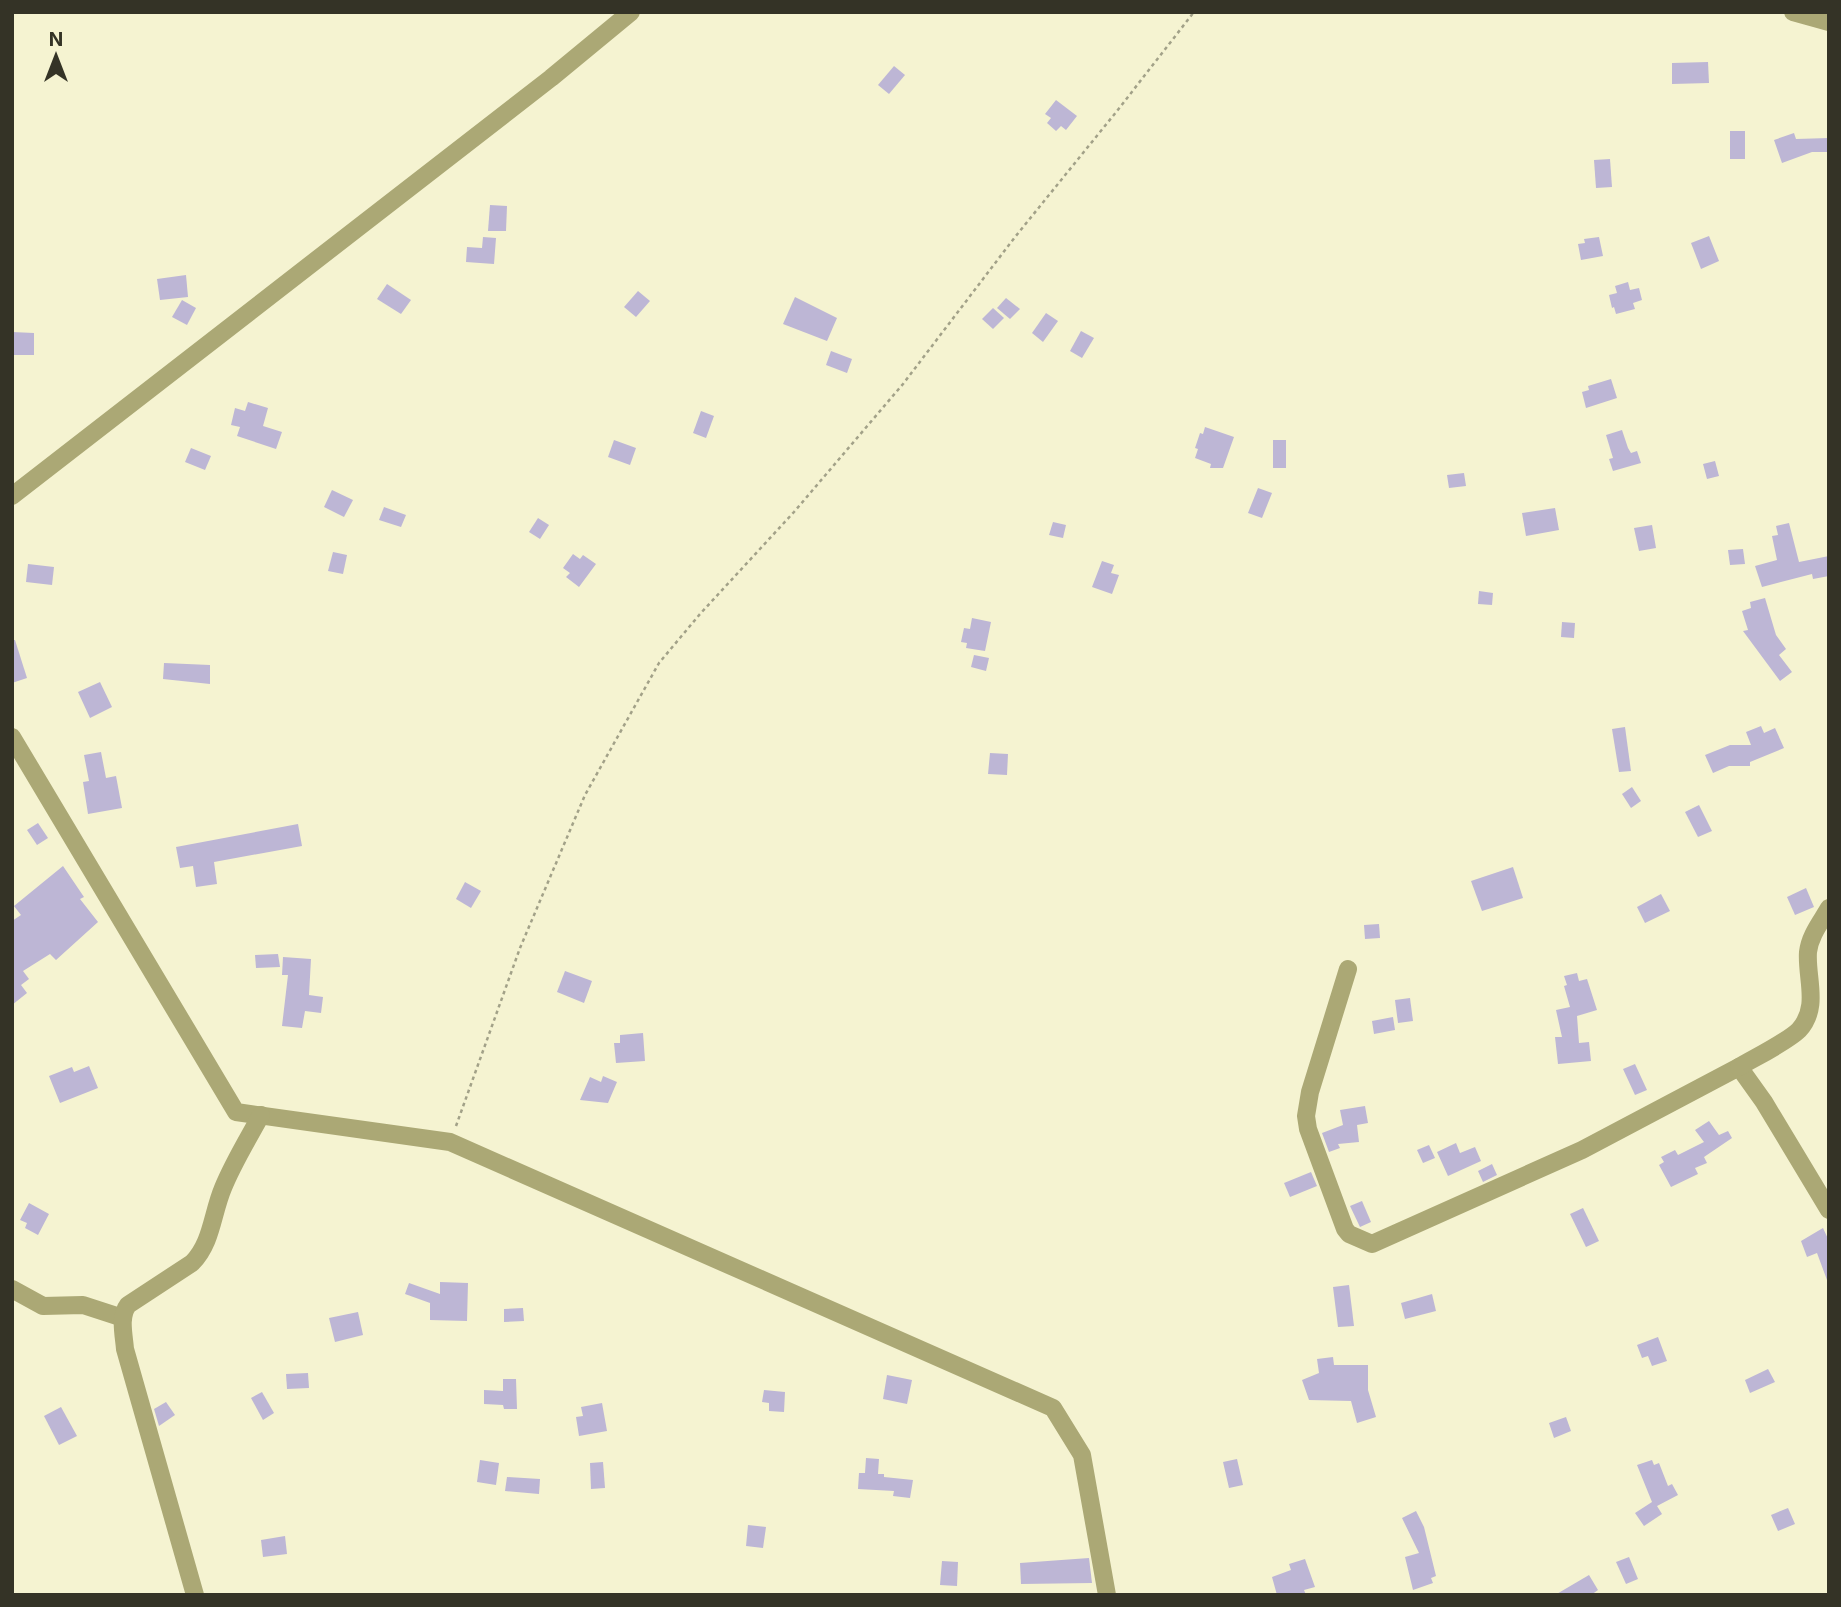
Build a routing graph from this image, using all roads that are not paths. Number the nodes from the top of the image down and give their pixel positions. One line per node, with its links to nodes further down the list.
1 (631, 12): 4 (street)
2 (1793, 12): 3 (street)
3 (1829, 22)
4 (12, 496)
5 (12, 737): 9 (street)
6 (1829, 908): 8 (street)
7 (1348, 969): 8 (street)
8 (1739, 1067): 10 (street)
9 (261, 1115): 12 (street); 14 (street)
10 (1829, 1210)
11 (12, 1289): 12 (street)
12 (123, 1318): 13 (street)
13 (195, 1595)
14 (1107, 1595)

